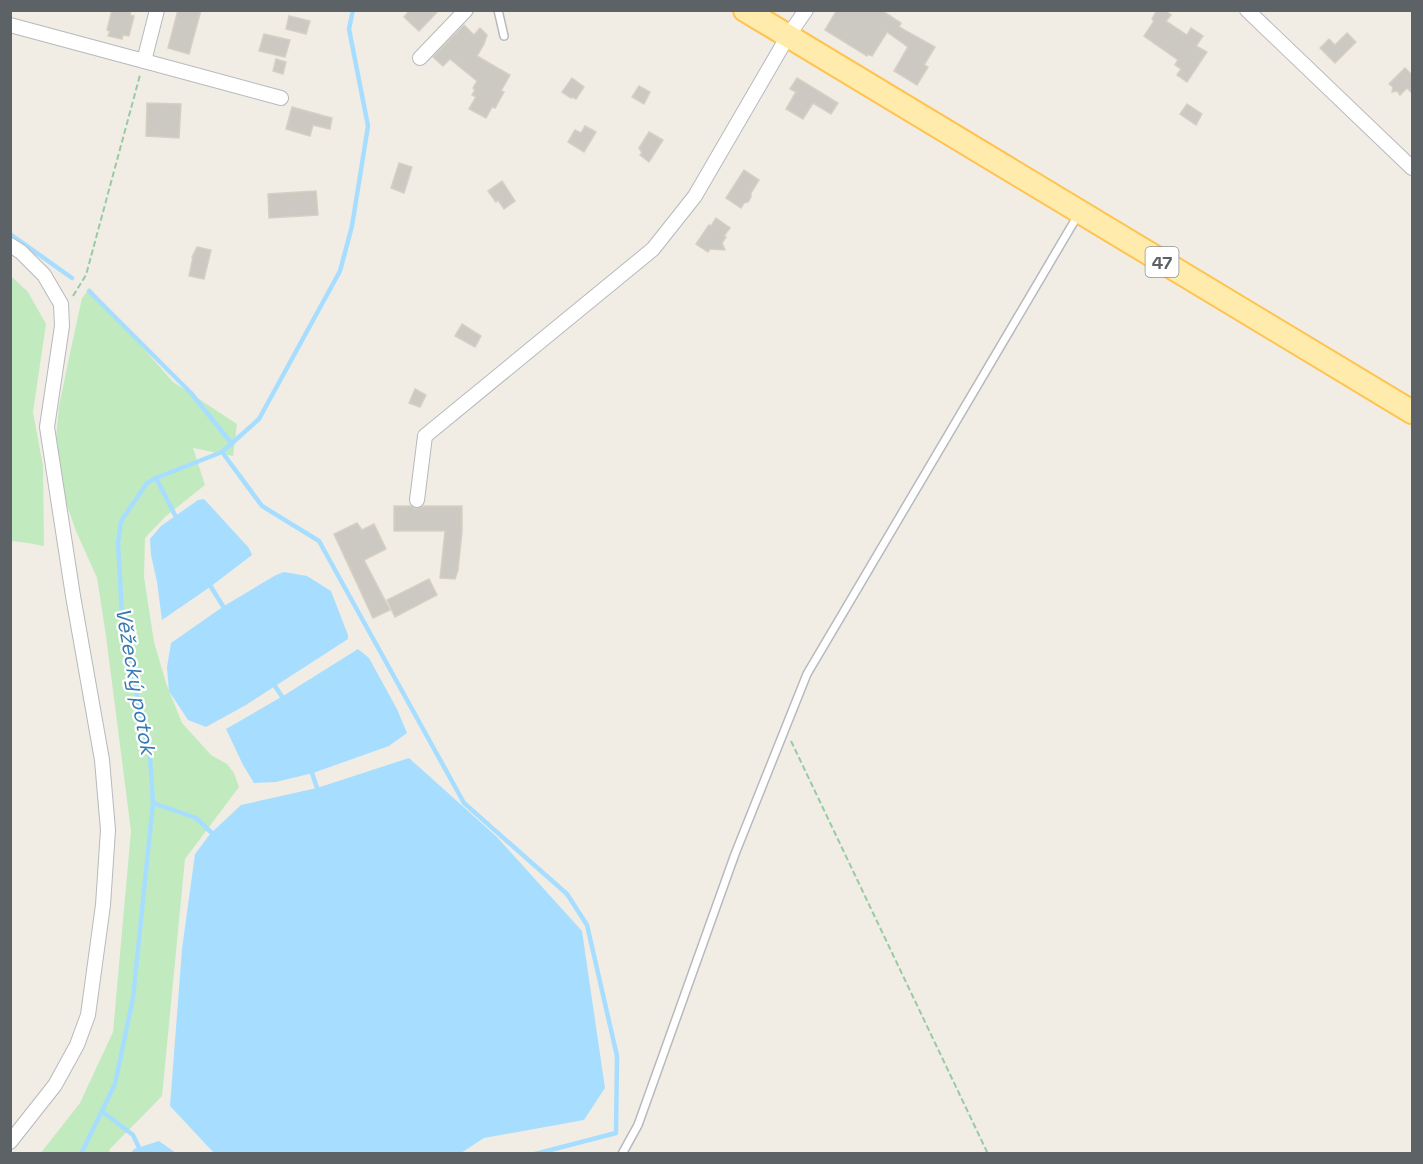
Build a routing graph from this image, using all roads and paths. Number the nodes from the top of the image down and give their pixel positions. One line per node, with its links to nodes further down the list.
1 (157, 10): 11 (street)
2 (466, 10): 10 (street)
3 (498, 10): 8 (lane)
4 (745, 10): 9 (main road, 47)
5 (806, 10): 9 (street)
6 (1247, 10): 13 (street)
7 (10, 25): 11 (street)
8 (504, 36)
9 (788, 36): 14 (main road, 47); 18 (street)
10 (420, 58)
11 (144, 61): 12 (street); 16 (path)
12 (281, 98)
13 (1413, 168)
14 (1080, 212): 17 (main road, 47); 19 (lane)
15 (10, 246): 16 (street)
16 (61, 304): 20 (street)
17 (1413, 412)
18 (417, 500)
19 (785, 728): 21 (lane); 22 (path)
20 (10, 1142)
21 (622, 1154)
22 (988, 1154)

